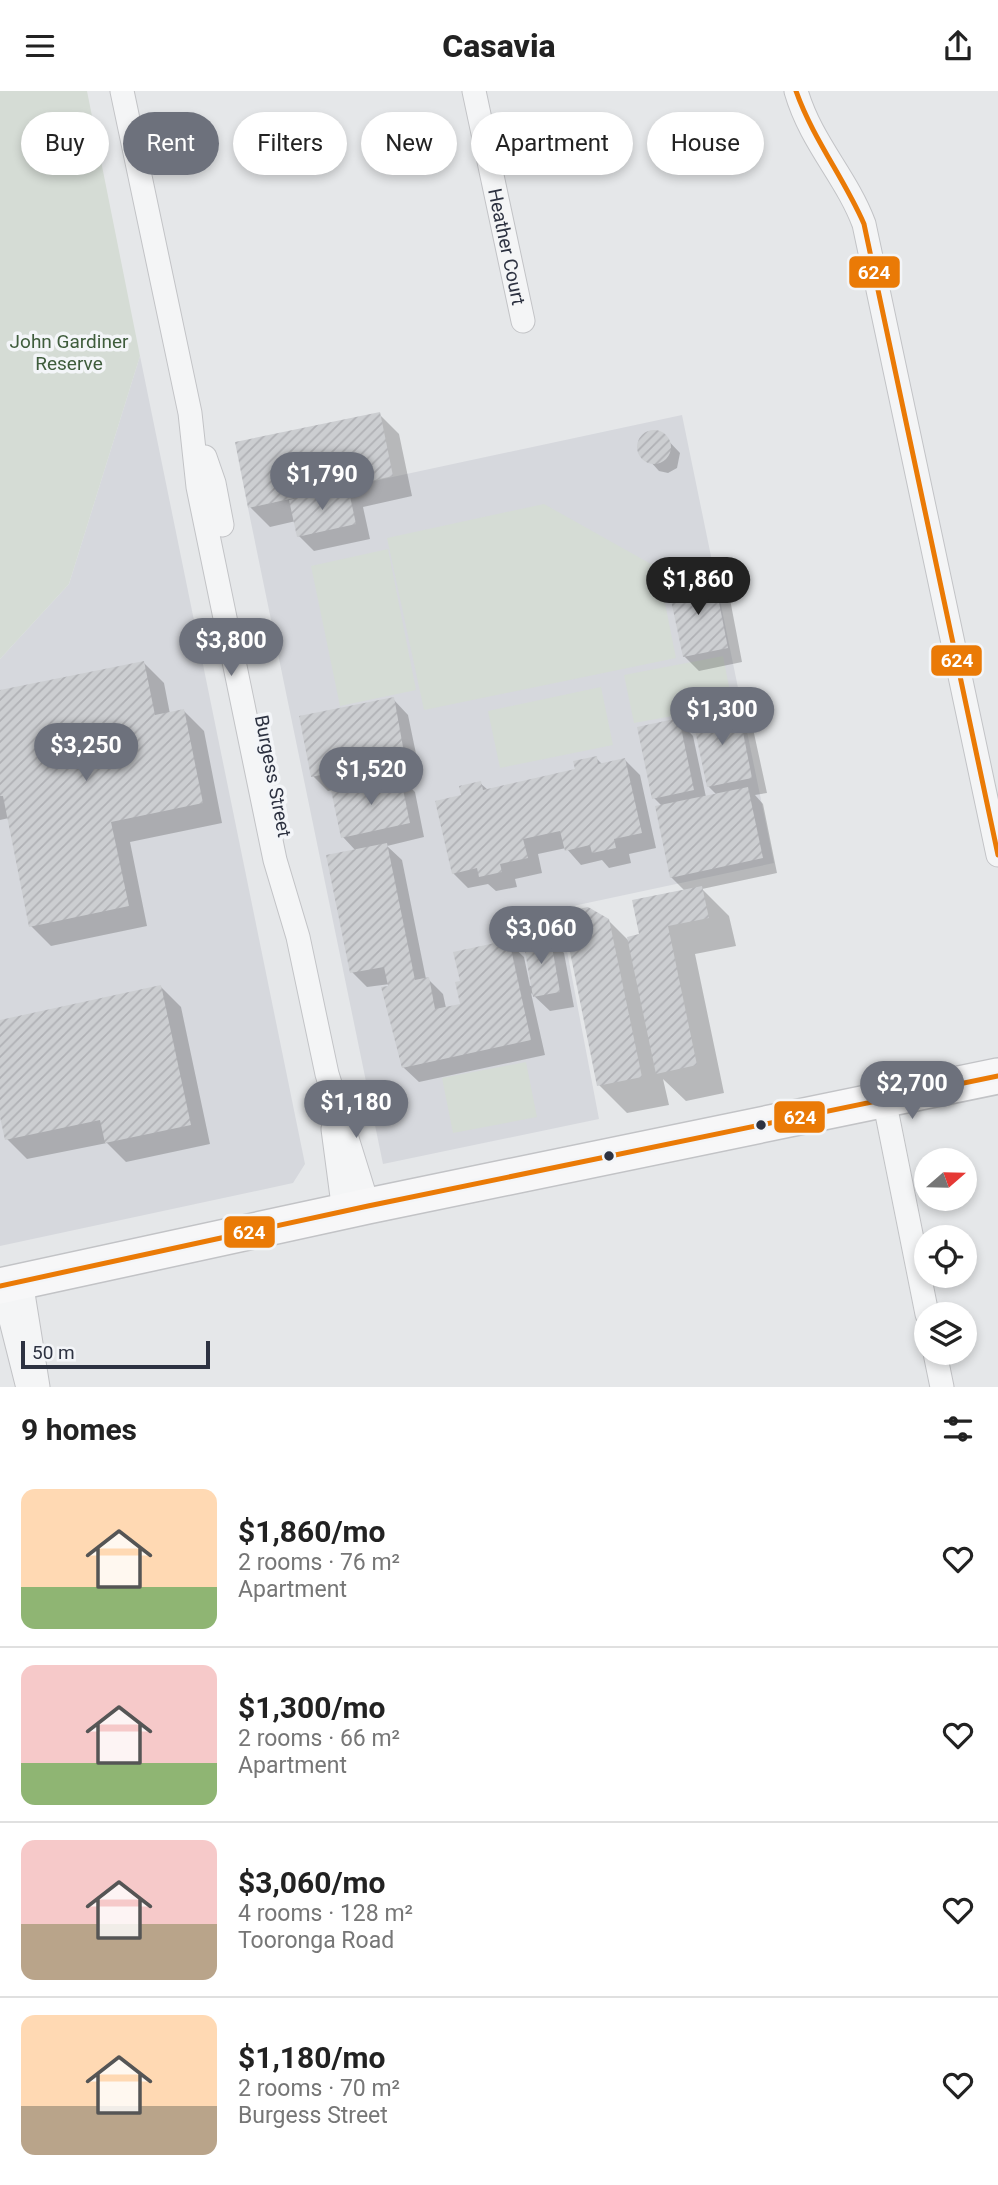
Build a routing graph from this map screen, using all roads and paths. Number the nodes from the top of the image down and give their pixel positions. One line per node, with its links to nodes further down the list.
1 (122, 91): 8 (street, Burgess Street)
2 (474, 91): 4 (street, Heather Court)
3 (796, 91): 5 (street)
4 (523, 321)
5 (998, 855)
6 (998, 1076): 7 (main road)
7 (884, 1099): 8 (main road); 10 (street)
8 (356, 1209): 9 (main road)
9 (8, 1284): 12 (street); 13 (street)
10 (925, 1302)
11 (937, 1365): 14 (street)
12 (28, 1387)
13 (38, 1387)
14 (942, 1387)

